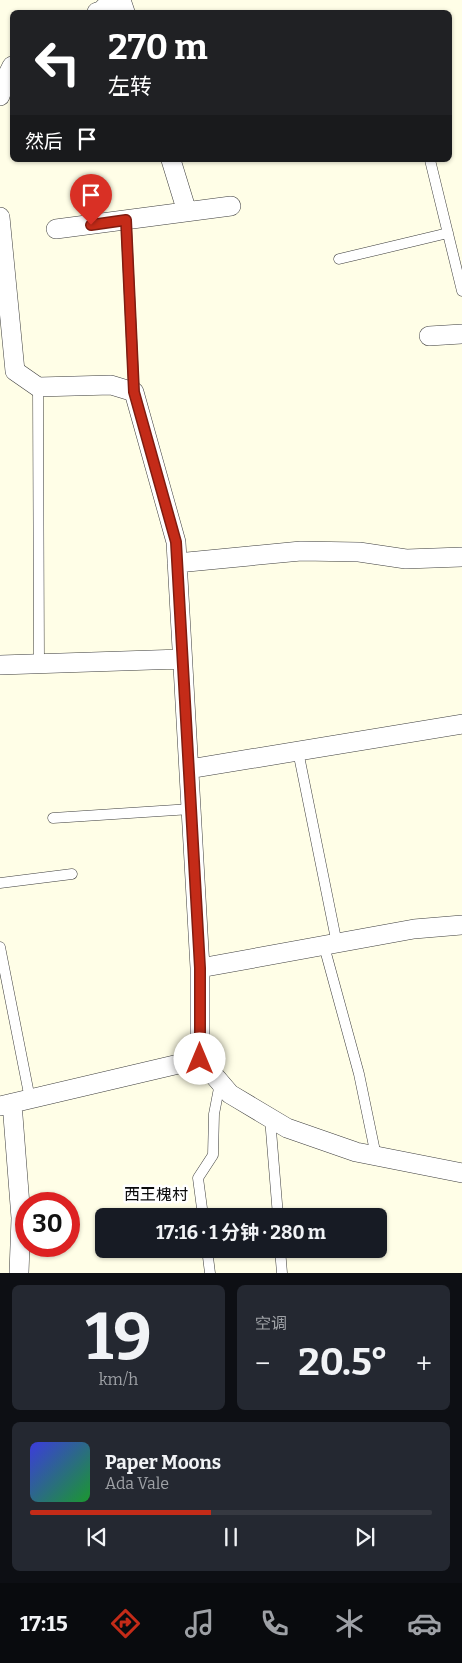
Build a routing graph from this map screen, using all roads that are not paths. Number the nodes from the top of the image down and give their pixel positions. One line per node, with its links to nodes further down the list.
1 (112, 0): 2 (street)
2 (102, 10)
3 (10, 70): 4 (street)
4 (0, 96)
5 (172, 162): 8 (street)
6 (430, 162): 12 (lane)
7 (231, 206): 8 (street)
8 (187, 212): 10 (street)
9 (0, 217): 17 (street)
10 (126, 220): 11 (street); 18 (lane)
11 (56, 229)
12 (448, 233): 13 (lane); 14 (lane)
13 (339, 259)
14 (462, 291)
15 (462, 334): 16 (street)
16 (429, 336)
17 (38, 387): 18 (street); 22 (lane)
18 (134, 392): 20 (street)
19 (462, 556): 20 (street)
20 (177, 563): 21 (street)
21 (182, 659): 22 (street); 26 (street)
22 (39, 664): 23 (street)
23 (0, 665)
24 (462, 724): 25 (street)
25 (298, 751): 26 (street); 32 (lane)
26 (189, 769): 27 (street)
27 (191, 809): 28 (lane); 34 (street)
28 (53, 818)
29 (72, 874): 30 (lane)
30 (0, 883)
31 (462, 925): 32 (street)
32 (331, 945): 34 (street); 39 (lane)
33 (0, 947): 37 (lane)
34 (200, 968): 35 (street)
35 (200, 1059): 36 (street); 37 (street)
36 (220, 1082): 38 (street); 41 (lane)
37 (14, 1103): 45 (street)
38 (270, 1117): 39 (street); 42 (lane)
39 (376, 1156): 40 (street)
40 (462, 1173)
41 (202, 1208)
42 (277, 1208)
43 (208, 1258): 46 (lane)
44 (281, 1258): 47 (lane)
45 (20, 1273)
46 (210, 1273)
47 (282, 1273)

